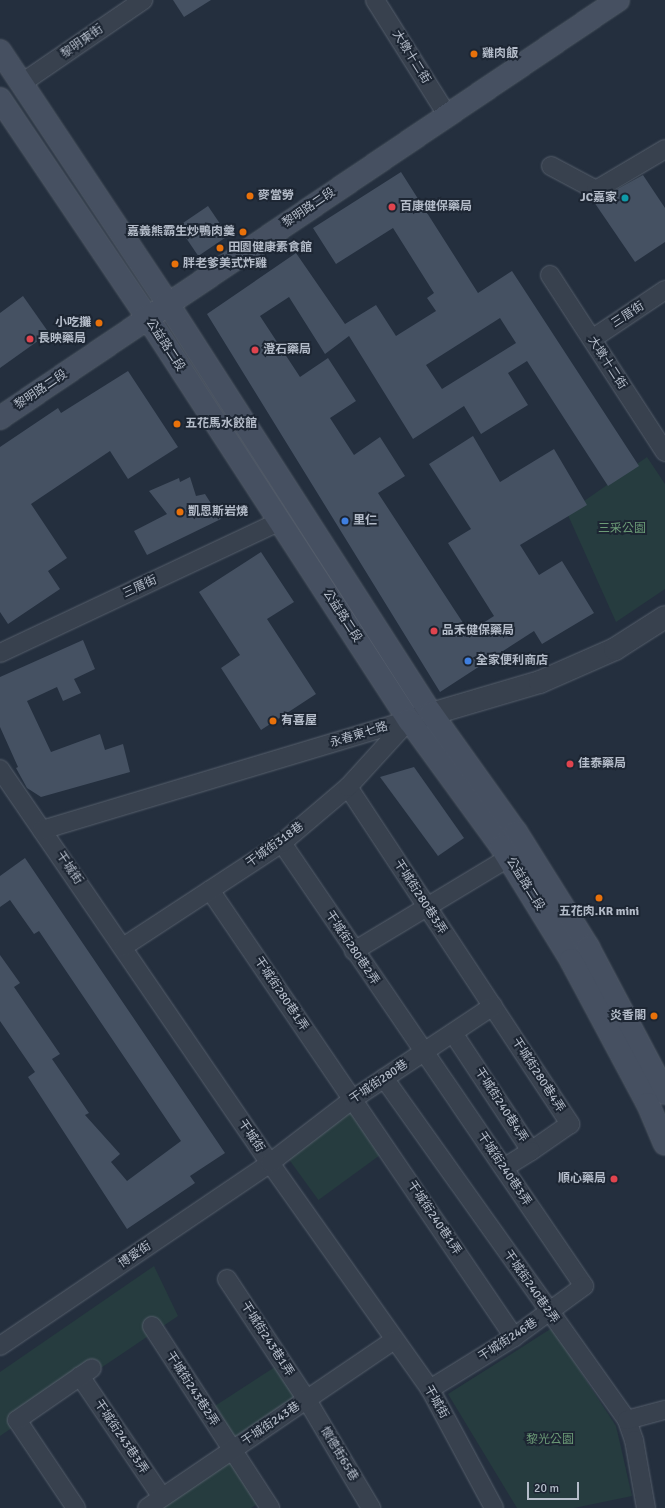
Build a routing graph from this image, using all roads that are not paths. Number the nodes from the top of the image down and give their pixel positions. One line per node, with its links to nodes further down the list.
1 (143, 0): 5 (street, 黎明東街)
2 (375, 0): 7 (street, 大墩十二街)
3 (618, 0): 7 (main road, 黎明路二段)
4 (0, 51): 5 (main road, 公益路二段)
5 (22, 83): 12 (main road, 公益路二段)
6 (0, 99): 13 (main road, 公益路二段)
7 (448, 114): 12 (main road, 黎明路二段)
8 (665, 150): 9 (street)
9 (551, 166)
10 (550, 275): 14 (street, 大墩十二街)
11 (665, 290): 14 (street, 三厝街)
12 (168, 304): 13 (main road, 黎明路二段); 20 (main road, 公益路二段)
13 (147, 317): 15 (main road, 黎明路二段); 17 (main road, 公益路二段)
14 (592, 339): 16 (street, 大墩十二街)
15 (0, 418)
16 (665, 452)
17 (281, 521): 19 (street, 三厝街); 21 (main road, 公益路二段)
18 (665, 617): 20 (street, 永春東七路)
19 (0, 653)
20 (431, 713): 21 (street, 永春東七路); 35 (main road, 公益路二段)
21 (409, 720): 23 (street, 干城街318巷); 24 (street, 永春東七路); 26 (main road, 公益路二段)
22 (0, 769): 24 (street, 干城街)
23 (348, 787): 25 (street, 干城街318巷); 28 (street, 干城街280巷3弄)
24 (42, 830): 29 (street, 干城街)
25 (282, 843): 27 (street, 干城街318巷); 30 (street, 干城街280巷2弄)
26 (508, 858): 28 (street); 37 (main road, 公益路二段)
27 (210, 890): 29 (street, 干城街318巷); 36 (street, 干城街280巷1弄)
28 (426, 908): 30 (street); 31 (street, 干城街280巷3弄)
29 (122, 947): 39 (street, 干城街)
30 (354, 951): 33 (street, 干城街280巷2弄)
31 (493, 1006): 32 (street, 干城街280巷); 38 (street, 干城街280巷4弄)
32 (453, 1033): 33 (street, 干城街280巷); 38 (street, 干城街240巷4弄)
33 (424, 1052): 34 (street, 干城街280巷); 40 (street, 干城街240巷3弄)
34 (384, 1078): 36 (street, 干城街280巷); 43 (street, 干城街240巷2弄)
35 (665, 1093)
36 (353, 1099): 39 (street, 干城街280巷); 45 (street, 干城街240巷1弄)
37 (665, 1144)
38 (531, 1151): 40 (street, 干城街240巷4弄)
39 (270, 1163): 46 (street, 干城街); 47 (street, 博愛街)
40 (504, 1168): 42 (street, 干城街240巷3弄)
41 (227, 1279): 49 (street, 干城街243巷1弄)
42 (584, 1286): 43 (street, 干城街246巷)
43 (549, 1313): 45 (street, 干城街246巷); 51 (street, 干城街240巷2弄)
44 (152, 1326): 52 (street, 干城街243巷2弄)
45 (514, 1337): 48 (street, 干城街246巷)
46 (394, 1340): 48 (street, 干城街); 49 (street, 干城街243巷)
47 (0, 1346)
48 (430, 1389): 58 (street, 干城街)
49 (307, 1400): 52 (street, 干城街243巷); 57 (street, 懷德街65巷)
50 (665, 1410): 51 (street)
51 (627, 1420): 59 (street, 干城街240巷2弄)
52 (232, 1451): 53 (street, 干城街243巷); 56 (street, 干城街243巷2弄)
53 (162, 1497): 54 (street, 干城街243巷3弄); 55 (street, 干城街243巷)
54 (76, 1508)
55 (147, 1508)
56 (270, 1508)
57 (371, 1508)
58 (494, 1508)
59 (646, 1508)

